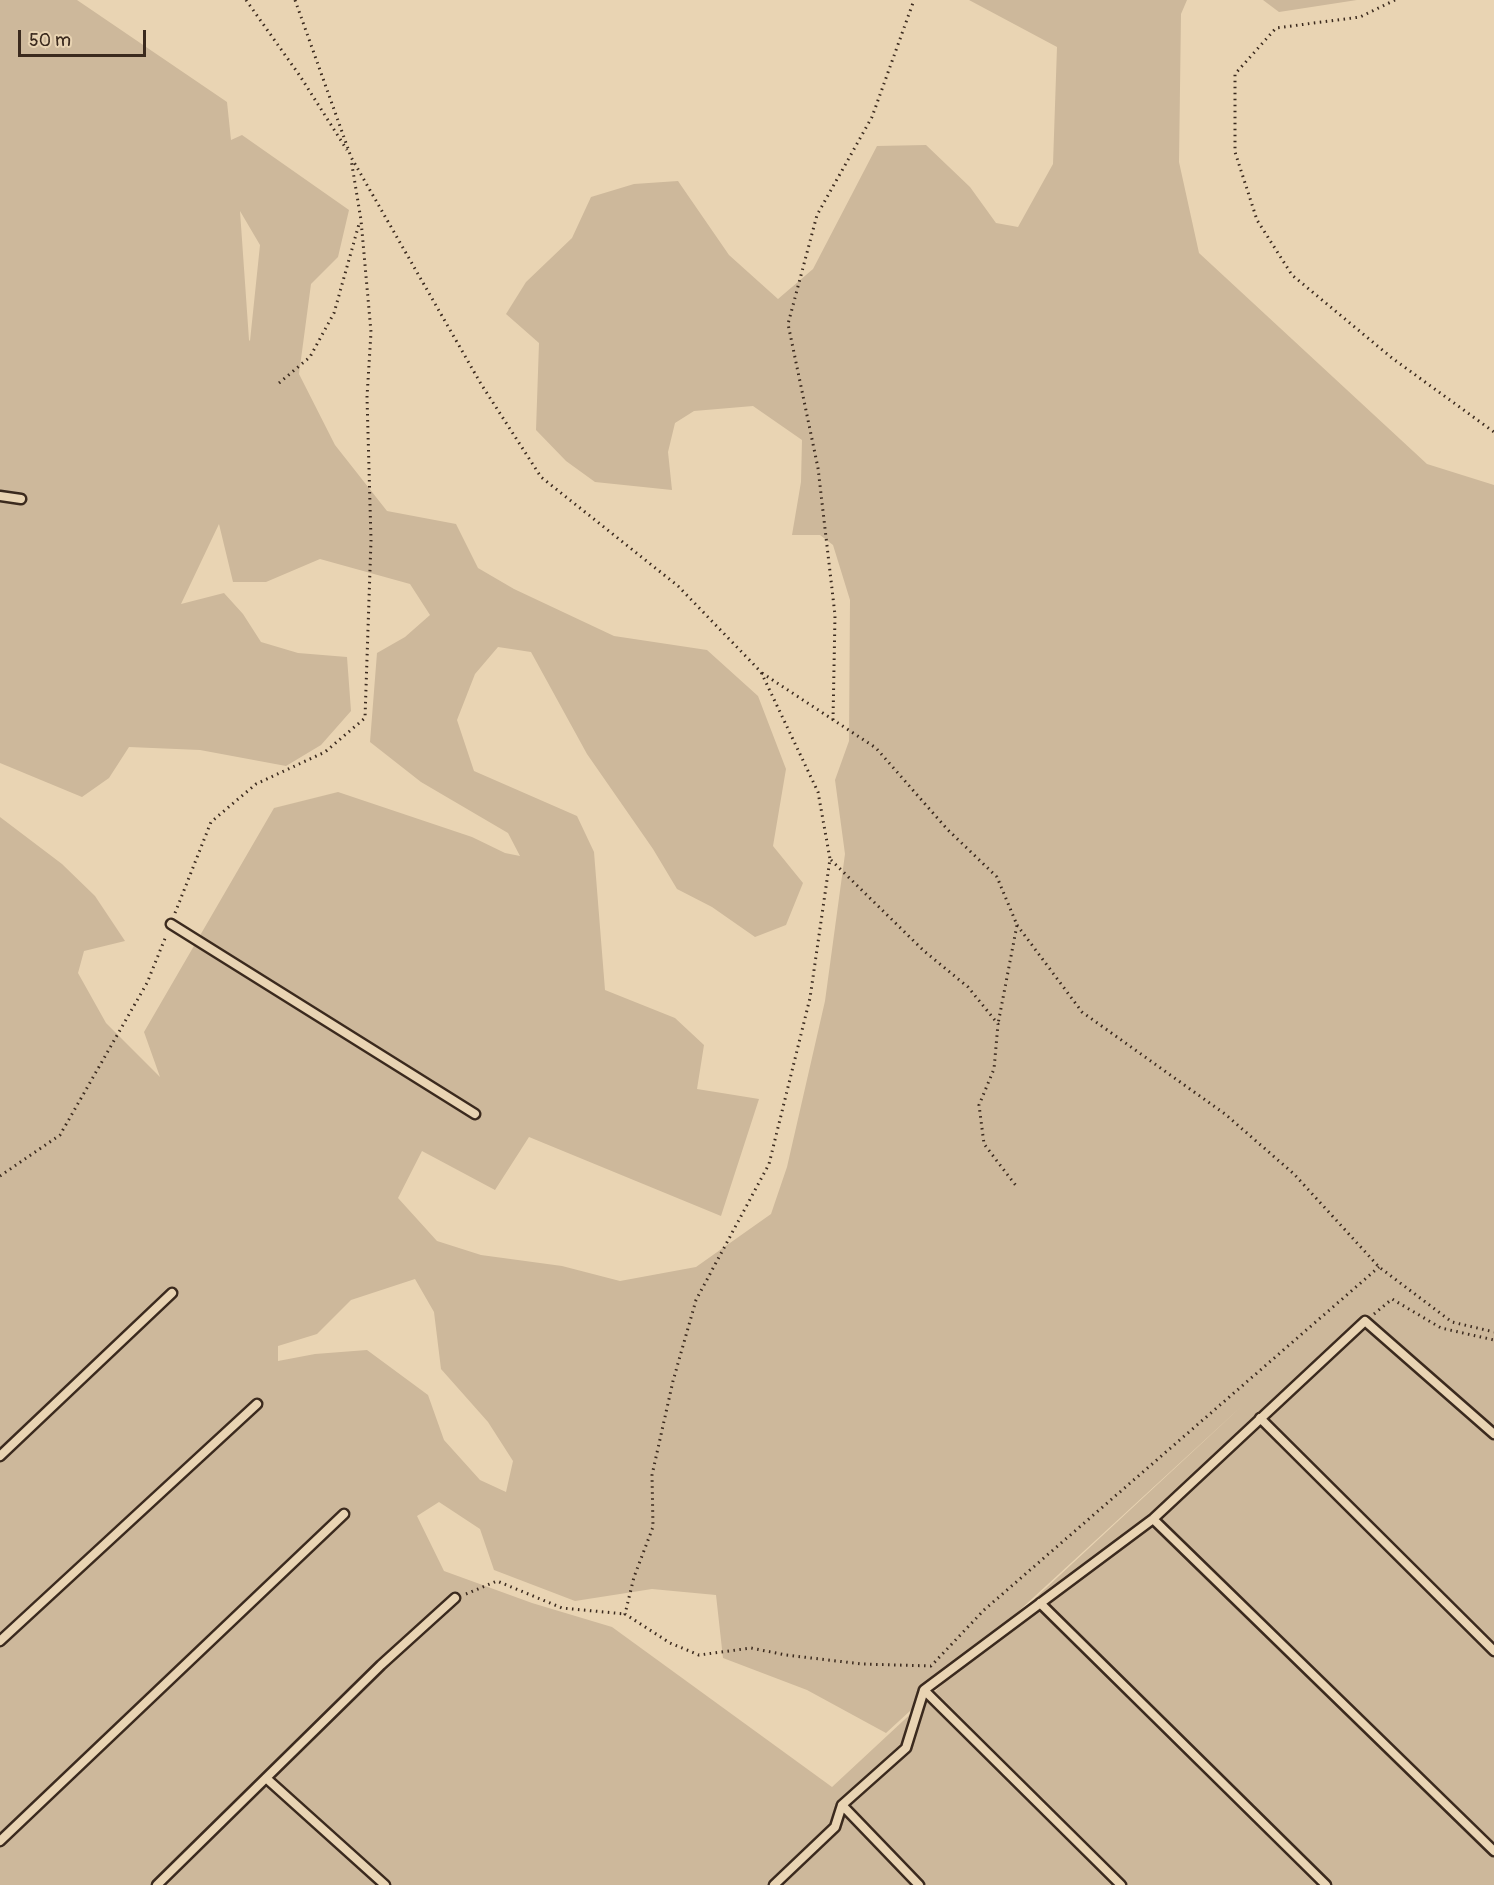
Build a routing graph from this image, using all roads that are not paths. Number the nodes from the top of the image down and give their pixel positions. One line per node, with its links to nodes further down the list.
1 (0, 496): 2 (lane)
2 (21, 500)
3 (171, 924): 4 (lane)
4 (475, 1114)
5 (172, 1293): 9 (lane)
6 (257, 1404): 14 (lane)
7 (1260, 1418): 8 (lane); 11 (lane); 15 (lane)
8 (1494, 1434)
9 (0, 1456)
10 (344, 1514): 19 (lane)
11 (1153, 1519): 13 (lane); 20 (lane)
12 (456, 1598): 17 (lane)
13 (1040, 1603): 16 (lane); 26 (lane)
14 (0, 1641)
15 (1494, 1651)
16 (924, 1690): 18 (lane); 25 (lane)
17 (266, 1778): 21 (lane); 22 (lane)
18 (842, 1805): 23 (lane); 24 (lane)
19 (0, 1841)
20 (1494, 1851)
21 (163, 1883)
22 (385, 1885)
23 (774, 1885)
24 (919, 1885)
25 (1120, 1885)
26 (1326, 1885)

